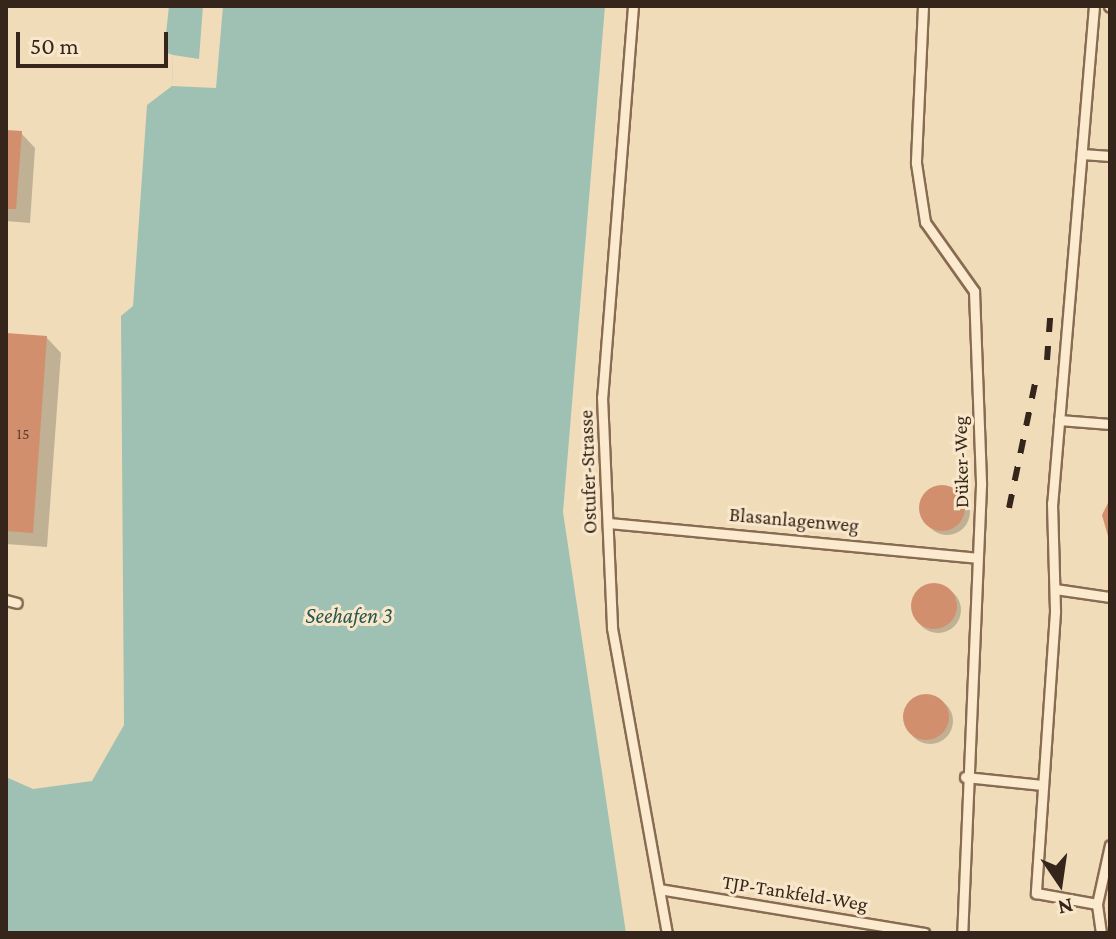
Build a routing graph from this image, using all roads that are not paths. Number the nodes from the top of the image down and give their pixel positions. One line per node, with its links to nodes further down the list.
1 (633, 6): 8 (lane, Ostufer-Strasse)
2 (923, 6): 9 (lane, Düker-Weg)
3 (1094, 6): 4 (lane)
4 (1082, 154): 5 (lane); 6 (lane)
5 (1110, 156)
6 (1059, 420): 7 (lane); 10 (lane)
7 (1110, 424)
8 (608, 523): 9 (lane, Blasanlagenweg); 15 (lane, Ostufer-Strasse)
9 (977, 558): 12 (lane, Düker-Weg)
10 (1055, 589): 11 (lane); 13 (lane)
11 (1110, 597)
12 (965, 777): 13 (lane); 19 (lane, Düker-Weg)
13 (1043, 785): 16 (lane)
14 (1110, 845): 16 (lane)
15 (659, 889): 17 (lane, Ostufer-Strasse); 18 (lane, TJP-Tankfeld-Weg)
16 (1097, 904): 20 (lane)
17 (667, 933)
18 (924, 933)
19 (962, 933)
20 (1101, 933)

